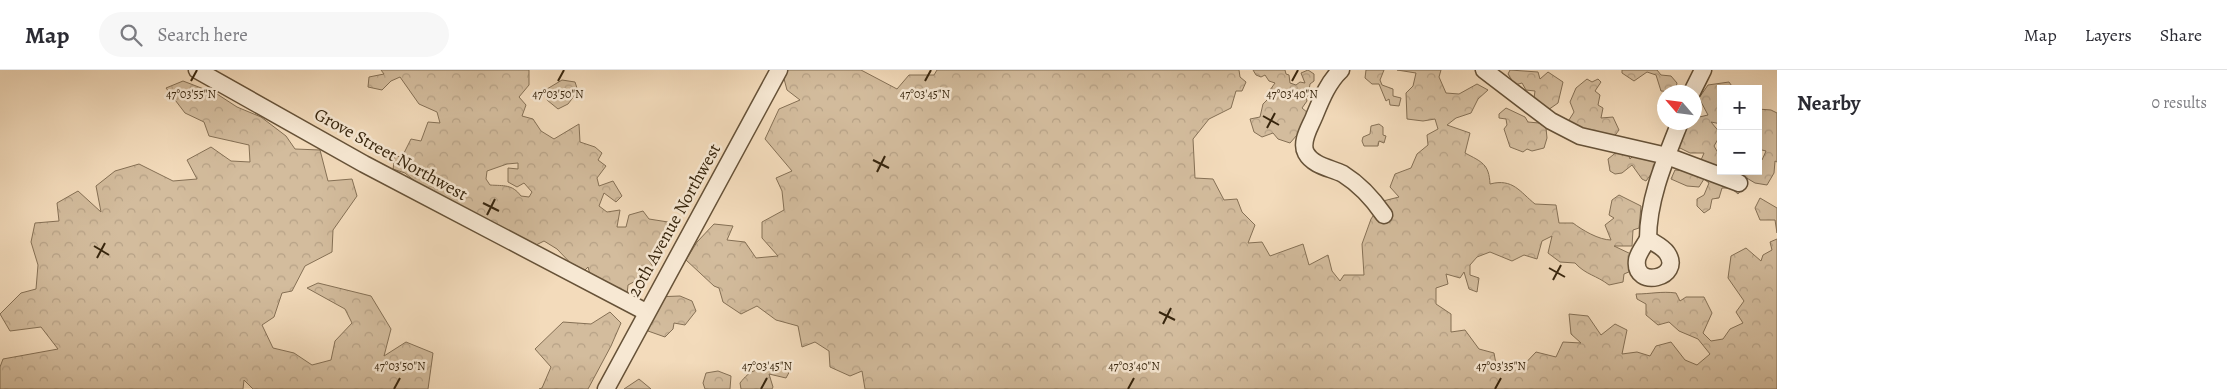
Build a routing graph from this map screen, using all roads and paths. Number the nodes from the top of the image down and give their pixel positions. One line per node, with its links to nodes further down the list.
1 (197, 70): 12 (street, Grove Street Northwest)
2 (779, 70): 12 (street, 20th Avenue Northwest)
3 (1340, 70): 10 (street)
4 (1484, 70): 8 (street)
5 (1703, 70): 6 (street)
6 (1696, 85)
7 (1677, 130): 8 (street)
8 (1667, 156): 9 (street); 11 (street)
9 (1739, 183)
10 (1384, 214)
11 (1648, 239)
12 (646, 312): 13 (street, 20th Avenue Northwest)
13 (606, 389)

